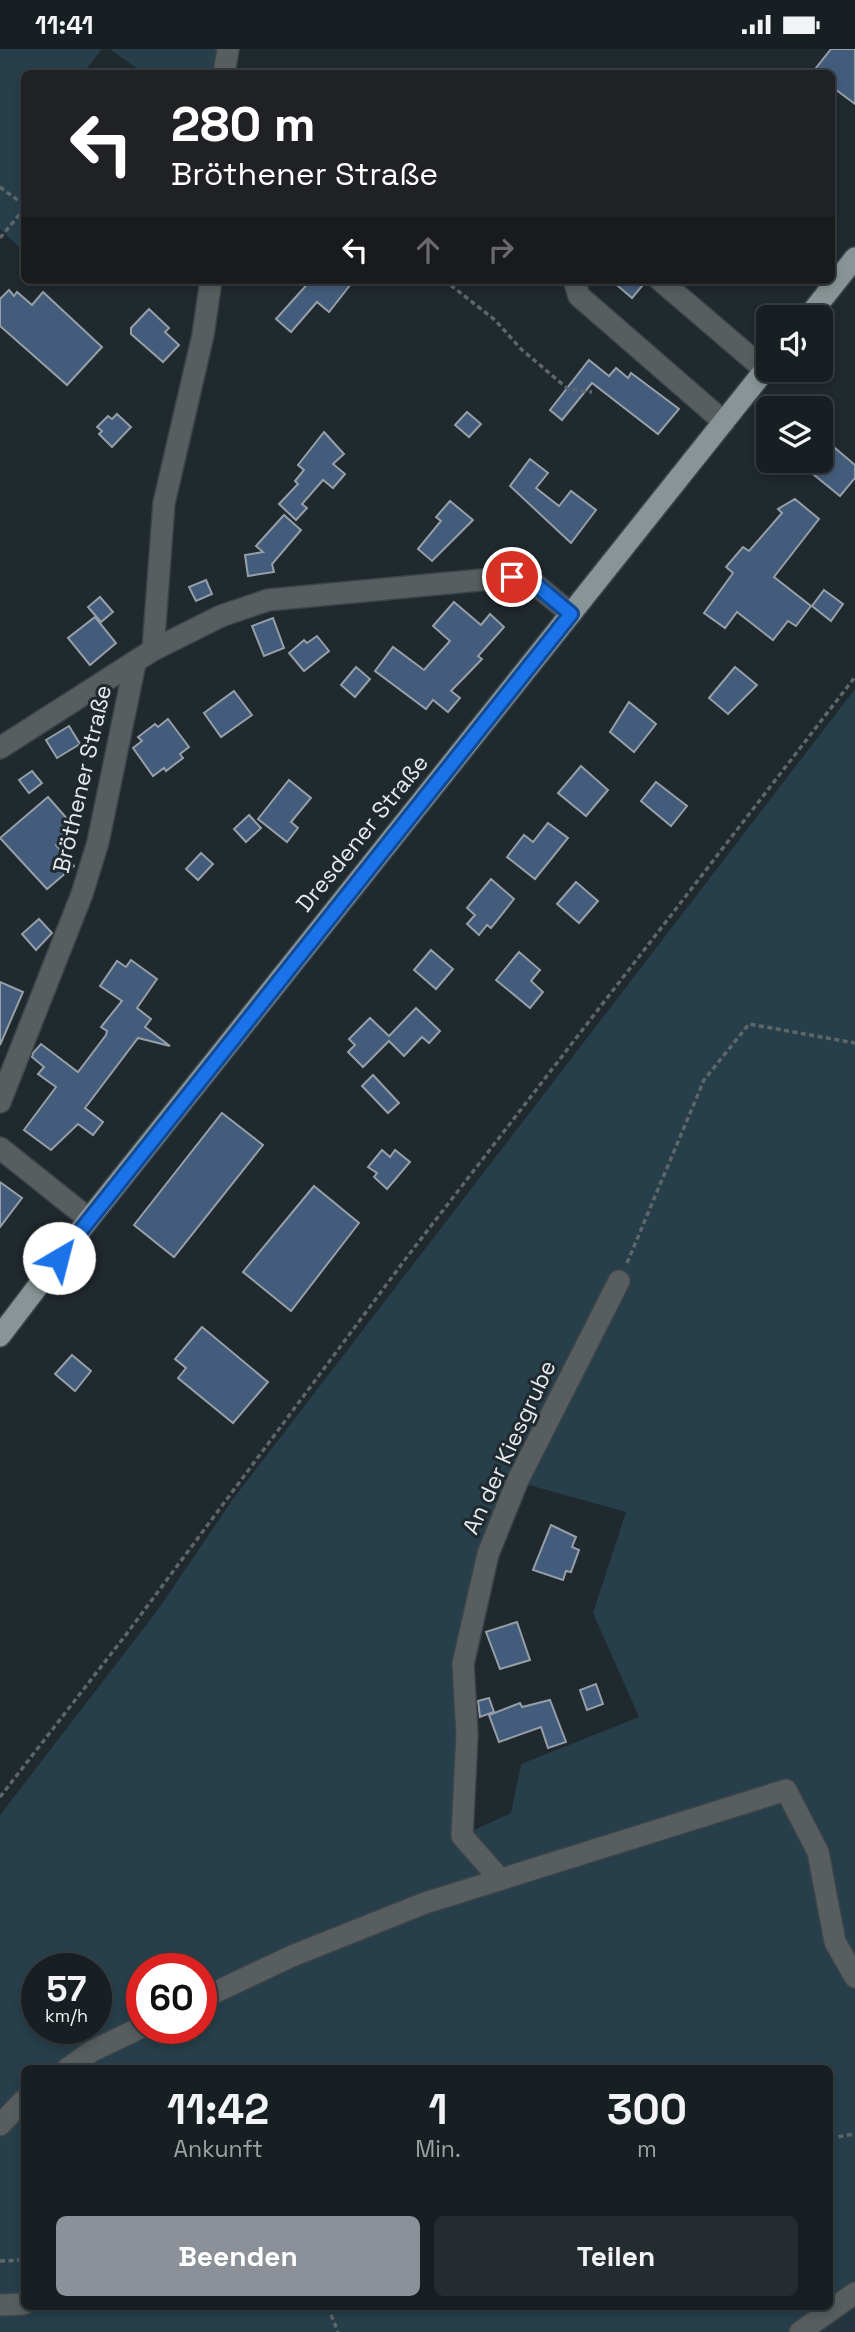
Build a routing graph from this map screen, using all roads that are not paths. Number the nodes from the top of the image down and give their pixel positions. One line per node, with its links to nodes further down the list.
1 (228, 49): 2 (street)
2 (224, 70)
3 (855, 258): 4 (main road)
4 (835, 283)
5 (210, 284): 14 (street)
6 (574, 284): 12 (street)
7 (665, 284): 10 (street)
8 (834, 284): 9 (main road)
9 (818, 305)
10 (756, 359)
11 (756, 382): 12 (main road, Dresdener Straße)
12 (724, 422): 13 (main road, Dresdener Straße)
13 (571, 614): 14 (street, Bröthener Straße); 19 (main road, Dresdener Straße)
14 (153, 650): 15 (street, Bröthener Straße)
15 (135, 663): 16 (street, Bröthener Straße); 17 (street, Bröthener Straße)
16 (0, 748)
17 (0, 1102)
18 (0, 1148): 19 (street)
19 (89, 1219): 21 (main road, Dresdener Straße)
20 (620, 1281): 22 (street, An der Kiesgrube)
21 (0, 1336)
22 (500, 1879): 23 (street); 24 (street)
23 (855, 1977)
24 (217, 1992)
25 (126, 2034): 26 (street)
26 (72, 2065)
27 (21, 2103): 28 (street)
28 (0, 2125)
29 (855, 2293): 32 (street)
30 (21, 2304): 31 (street)
31 (0, 2305)
32 (833, 2309)
33 (831, 2310): 34 (street)
34 (800, 2332)

